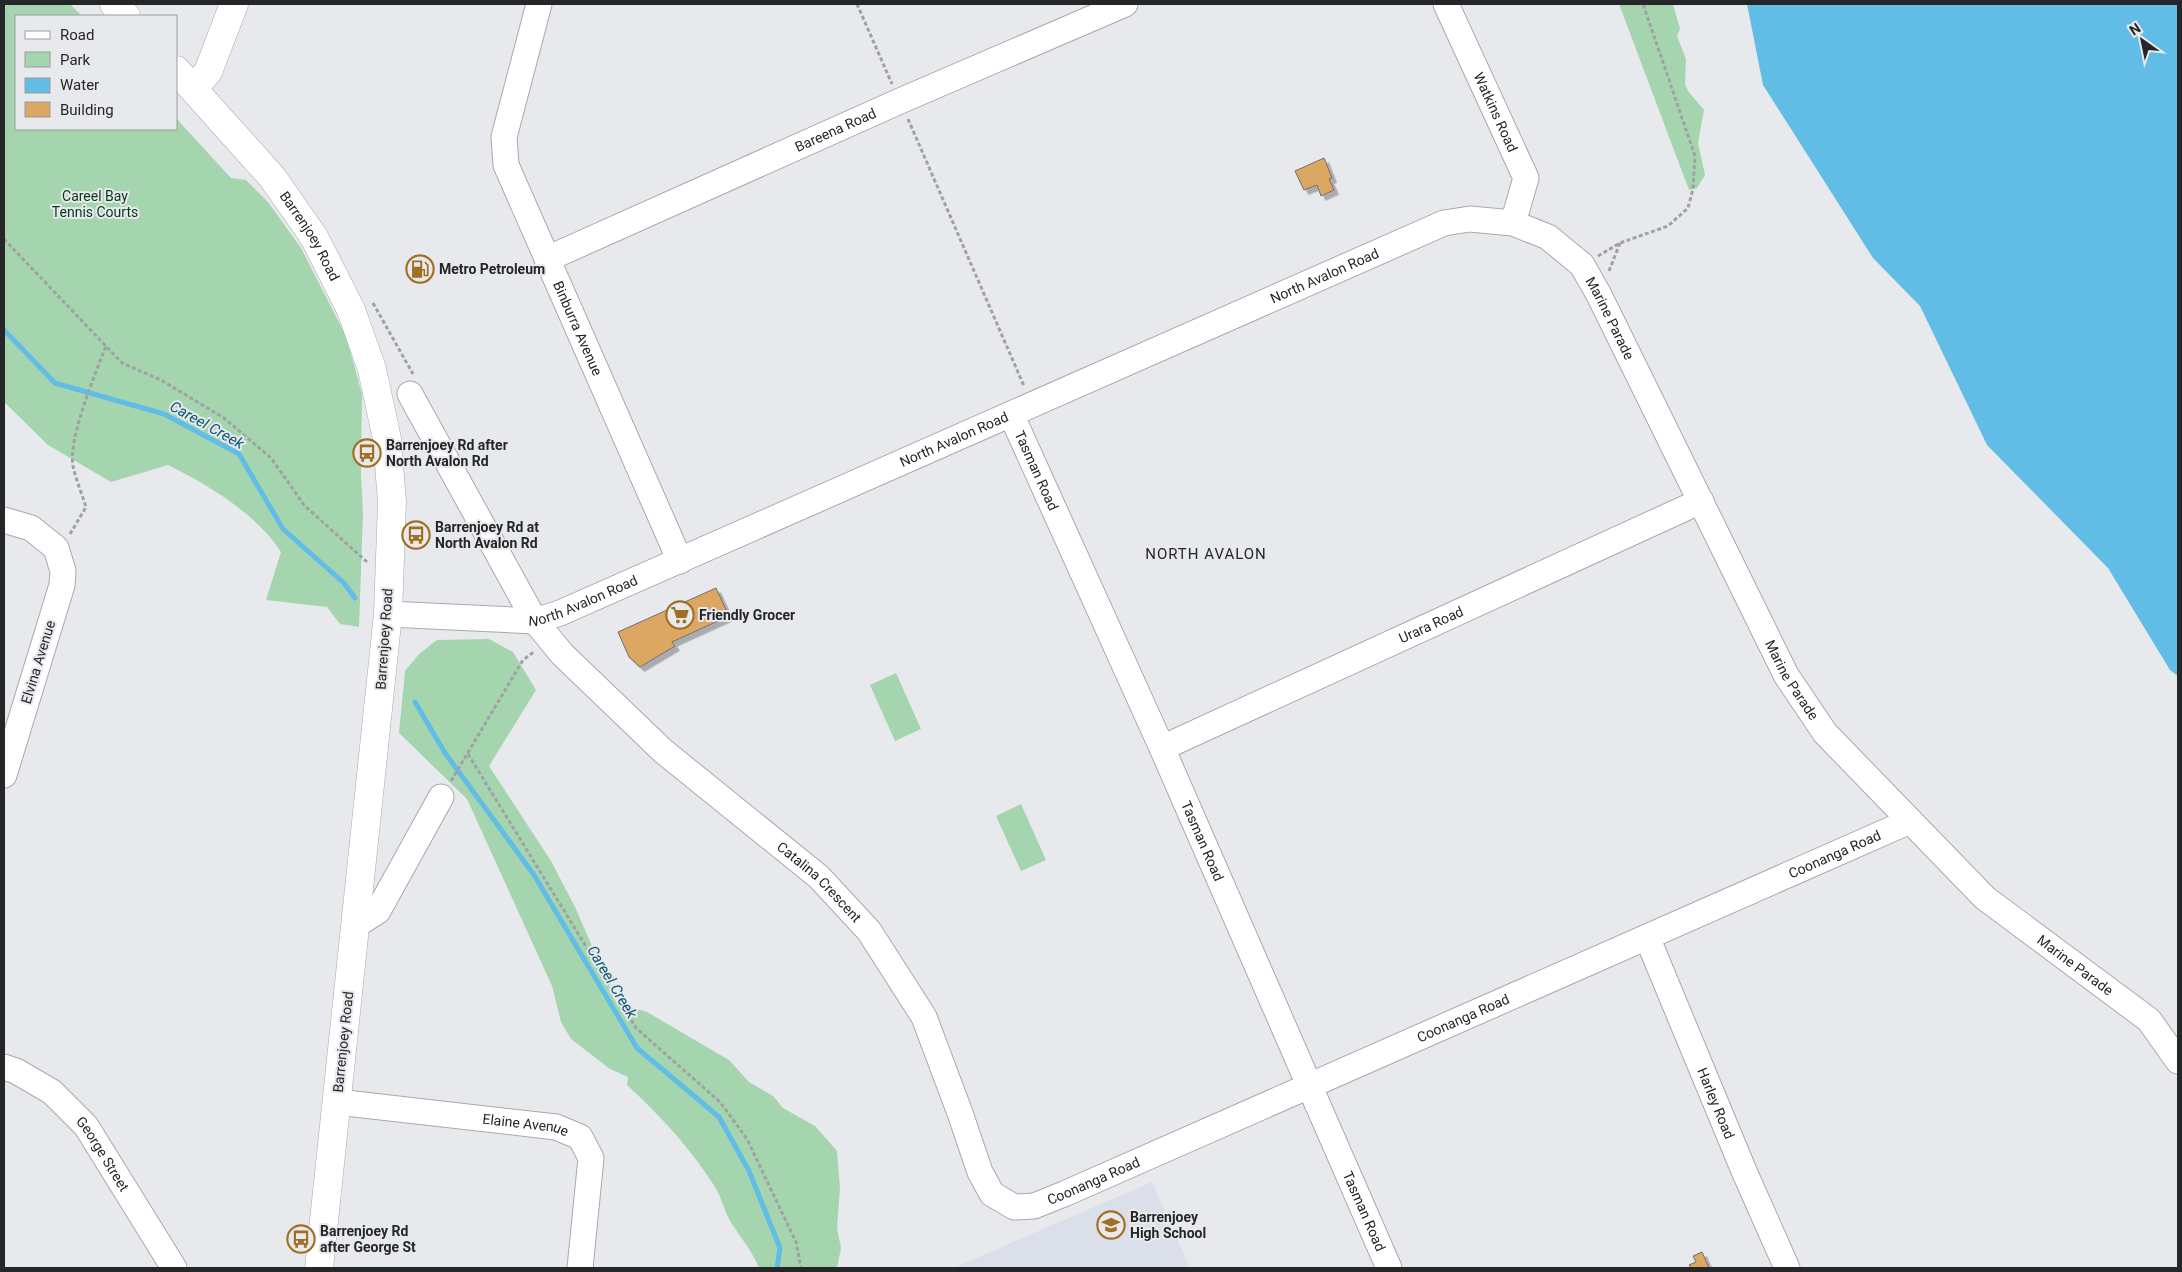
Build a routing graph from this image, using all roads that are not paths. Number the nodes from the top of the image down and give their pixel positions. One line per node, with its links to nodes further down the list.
1 (114, 4): 6 (main road)
2 (234, 4): 7 (main road)
3 (539, 4): 9 (street, Binburra Avenue)
4 (1125, 4): 9 (street, Bareena Road)
5 (1446, 4): 8 (street, Watkins Road)
6 (125, 15)
7 (185, 79): 15 (main road, Barrenjoey Road)
8 (1513, 223): 11 (street, North Avalon Road); 12 (street, Marine Parade)
9 (547, 259): 14 (street, Binburra Avenue)
10 (413, 387): 16 (street, Catalina Crescent)
11 (1021, 410): 14 (street, North Avalon Road); 17 (street, Tasman Road)
12 (1701, 501): 17 (street, Urara Road); 20 (street, Marine Parade)
13 (4, 520): 18 (street, Elvina Avenue)
14 (680, 561): 16 (street, North Avalon Road)
15 (388, 614): 16 (street, North Avalon Road); 21 (main road, Barrenjoey Road)
16 (542, 630): 27 (street, Catalina Crescent)
17 (1162, 748): 25 (street, Tasman Road)
18 (4, 775)
19 (446, 789): 21 (street)
20 (1910, 821): 22 (street, Coonanga Road); 23 (street, Marine Parade)
21 (356, 925): 26 (main road, Barrenjoey Road)
22 (1647, 937): 25 (street, Coonanga Road); 32 (street, Harley Road)
23 (2178, 1061)
24 (4, 1067): 28 (street, George Street)
25 (1308, 1085): 27 (street, Coonanga Road); 31 (street, Tasman Road)
26 (337, 1102): 29 (main road, Barrenjoey Road); 30 (street, Elaine Avenue)
27 (1014, 1207)
28 (174, 1268)
29 (319, 1268)
30 (580, 1268)
31 (1389, 1268)
32 (1787, 1268)

